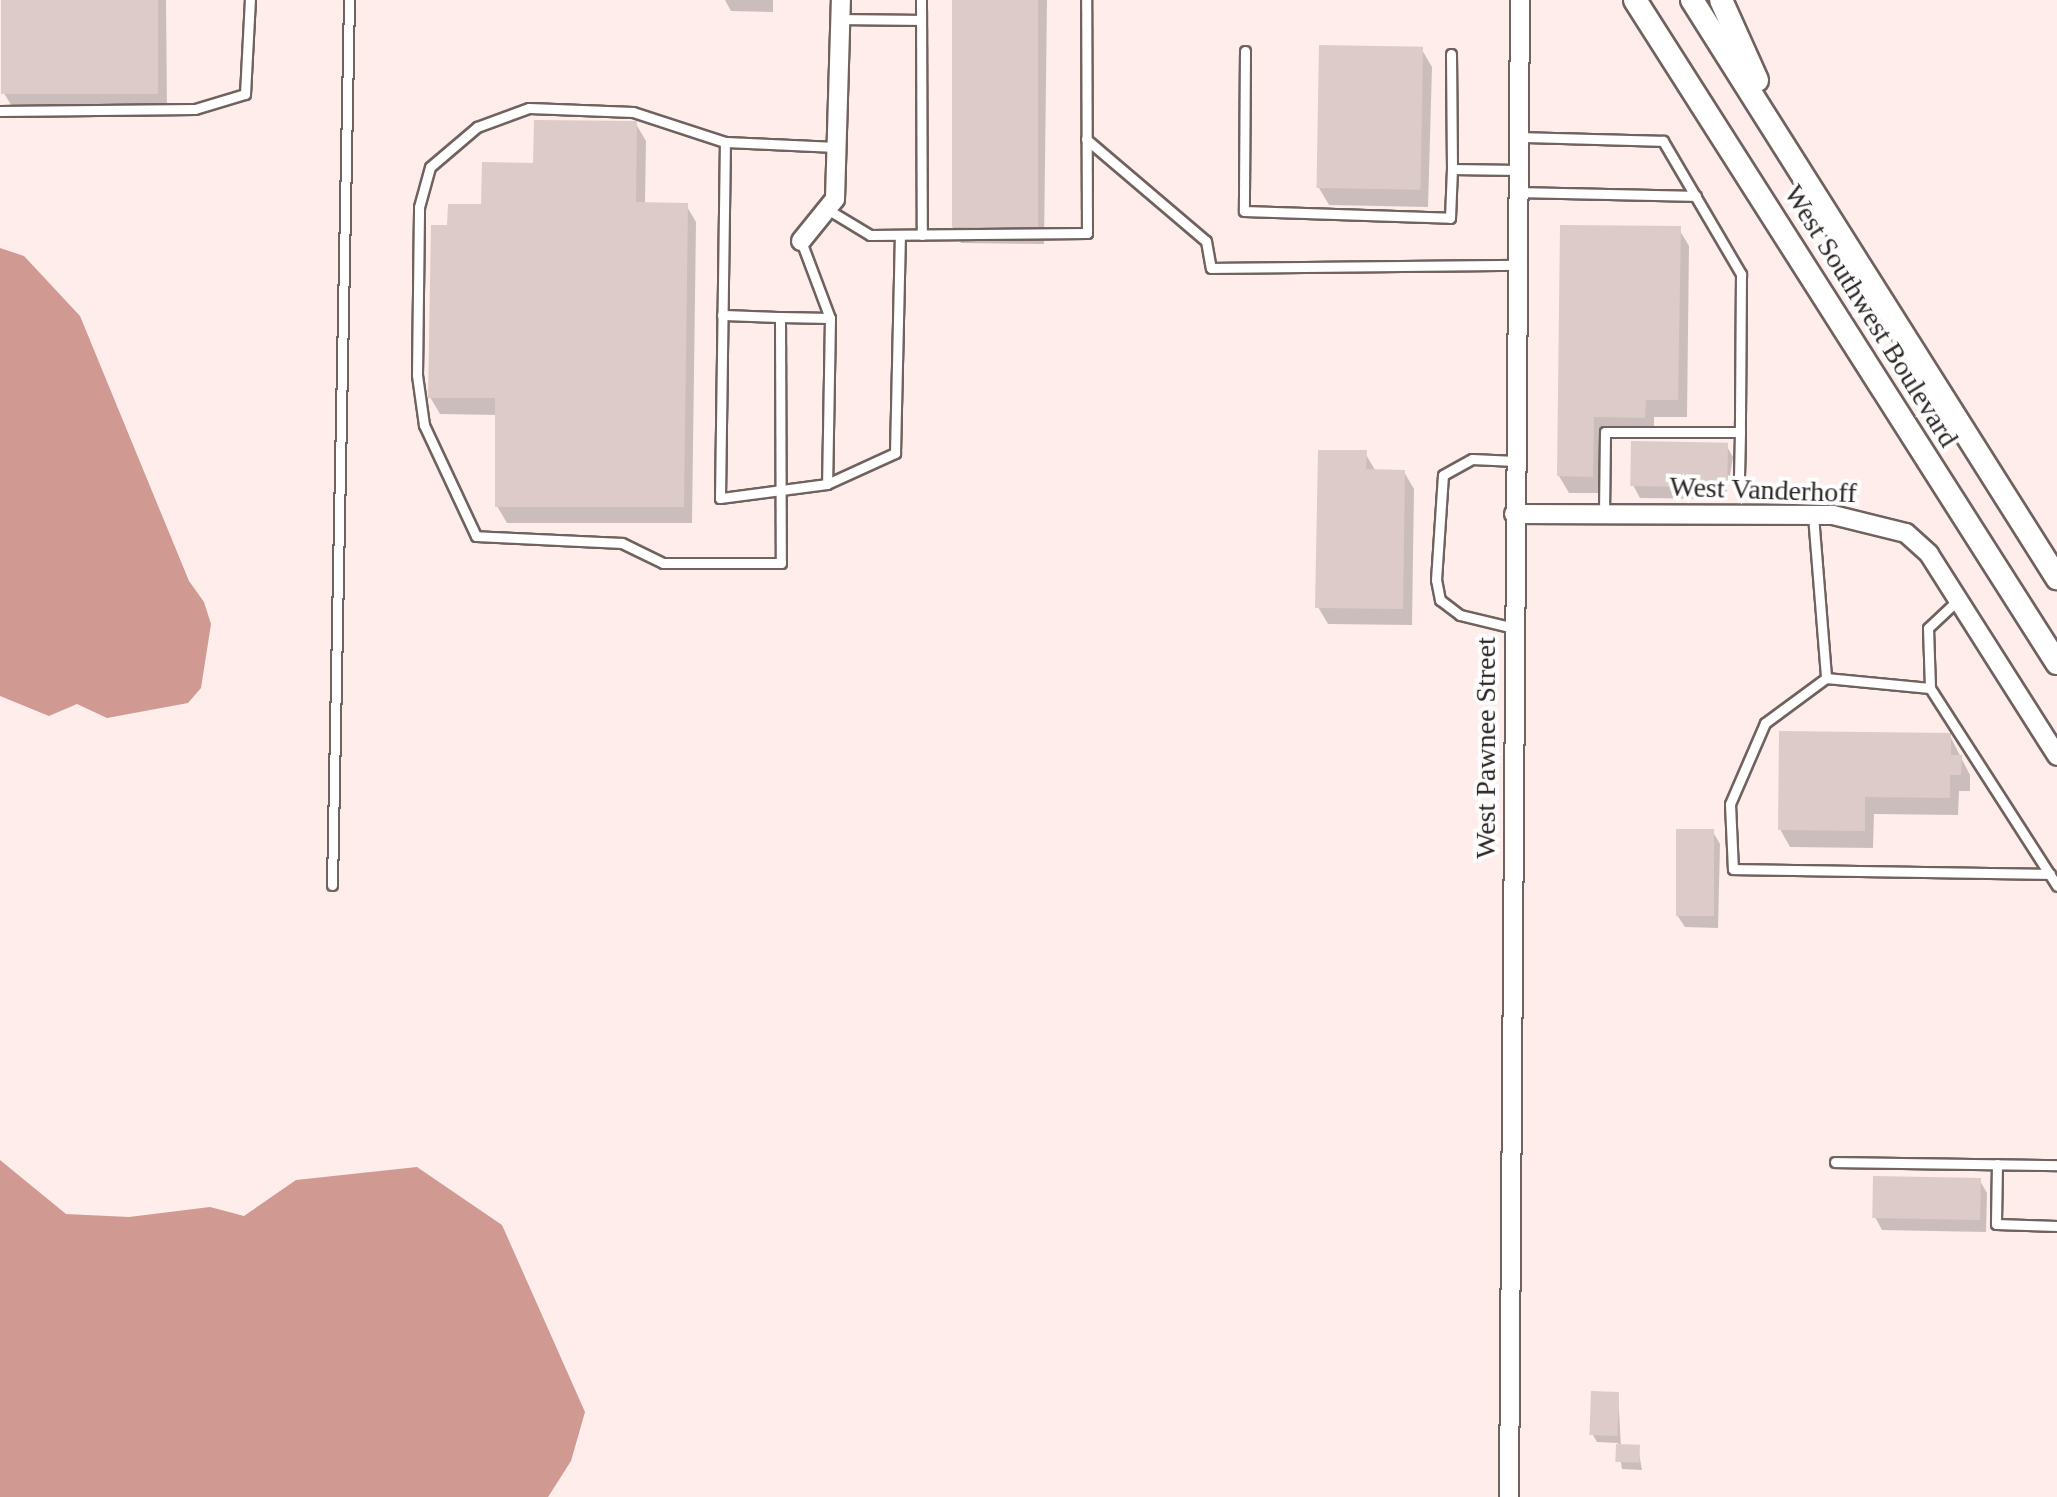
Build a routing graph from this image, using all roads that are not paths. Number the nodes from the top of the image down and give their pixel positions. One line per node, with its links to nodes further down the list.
1 (250, 0): 13 (lane)
2 (349, 0): 47 (lane)
3 (921, 0): 10 (lane)
4 (1086, 0): 15 (lane)
5 (1520, 0): 14 (street, West Pawnee Street)
6 (1635, 0): 42 (main road, West Southwest Boulevard)
7 (1692, 0): 18 (main road, West Southwest Boulevard)
8 (1721, 0): 18 (main road)
9 (841, 9): 10 (lane); 17 (street)
10 (922, 20): 25 (lane)
11 (1245, 51): 19 (lane)
12 (1450, 54): 19 (lane)
13 (0, 110)
14 (1521, 136): 20 (street, West Pawnee Street); 22 (lane)
15 (1086, 139): 25 (lane); 27 (lane)
16 (725, 142): 17 (lane); 28 (lane); 35 (lane)
17 (836, 147): 23 (street)
18 (1788, 152): 39 (main road, West Southwest Boulevard)
19 (1452, 169): 20 (lane)
20 (1520, 170): 21 (street, West Pawnee Street)
21 (1520, 192): 22 (lane); 27 (street, West Pawnee Street)
22 (1696, 196): 31 (lane)
23 (827, 209): 24 (lane); 26 (street)
24 (900, 235): 25 (lane); 34 (lane)
25 (922, 235)
26 (800, 241): 30 (lane)
27 (1519, 265): 32 (street, West Pawnee Street)
28 (722, 315): 29 (lane); 35 (lane)
29 (780, 316): 30 (lane); 35 (lane)
30 (830, 318): 34 (lane)
31 (1740, 432): 33 (lane); 37 (lane)
32 (1515, 461): 36 (street, West Pawnee Street); 41 (lane)
33 (1740, 477)
34 (827, 484): 35 (lane)
35 (779, 494)
36 (1514, 514): 37 (street, West Vanderhoff); 41 (street, West Pawnee Street)
37 (1604, 514): 38 (street, West Vanderhoff)
38 (1812, 515): 40 (street, West Vanderhoff); 43 (lane)
39 (2057, 578)
40 (1959, 599): 44 (lane); 45 (street, West Vanderhoff)
41 (1514, 628): 53 (street, West Pawnee Street)
42 (2057, 663)
43 (1826, 678): 44 (lane); 46 (lane)
44 (1930, 688): 46 (lane)
45 (2057, 756)
46 (2050, 874): 48 (lane)
47 (332, 885)
48 (2057, 886)
49 (1835, 1162): 50 (lane)
50 (1998, 1164): 51 (lane); 52 (lane)
51 (2057, 1165)
52 (2057, 1226)
53 (1510, 1497)

